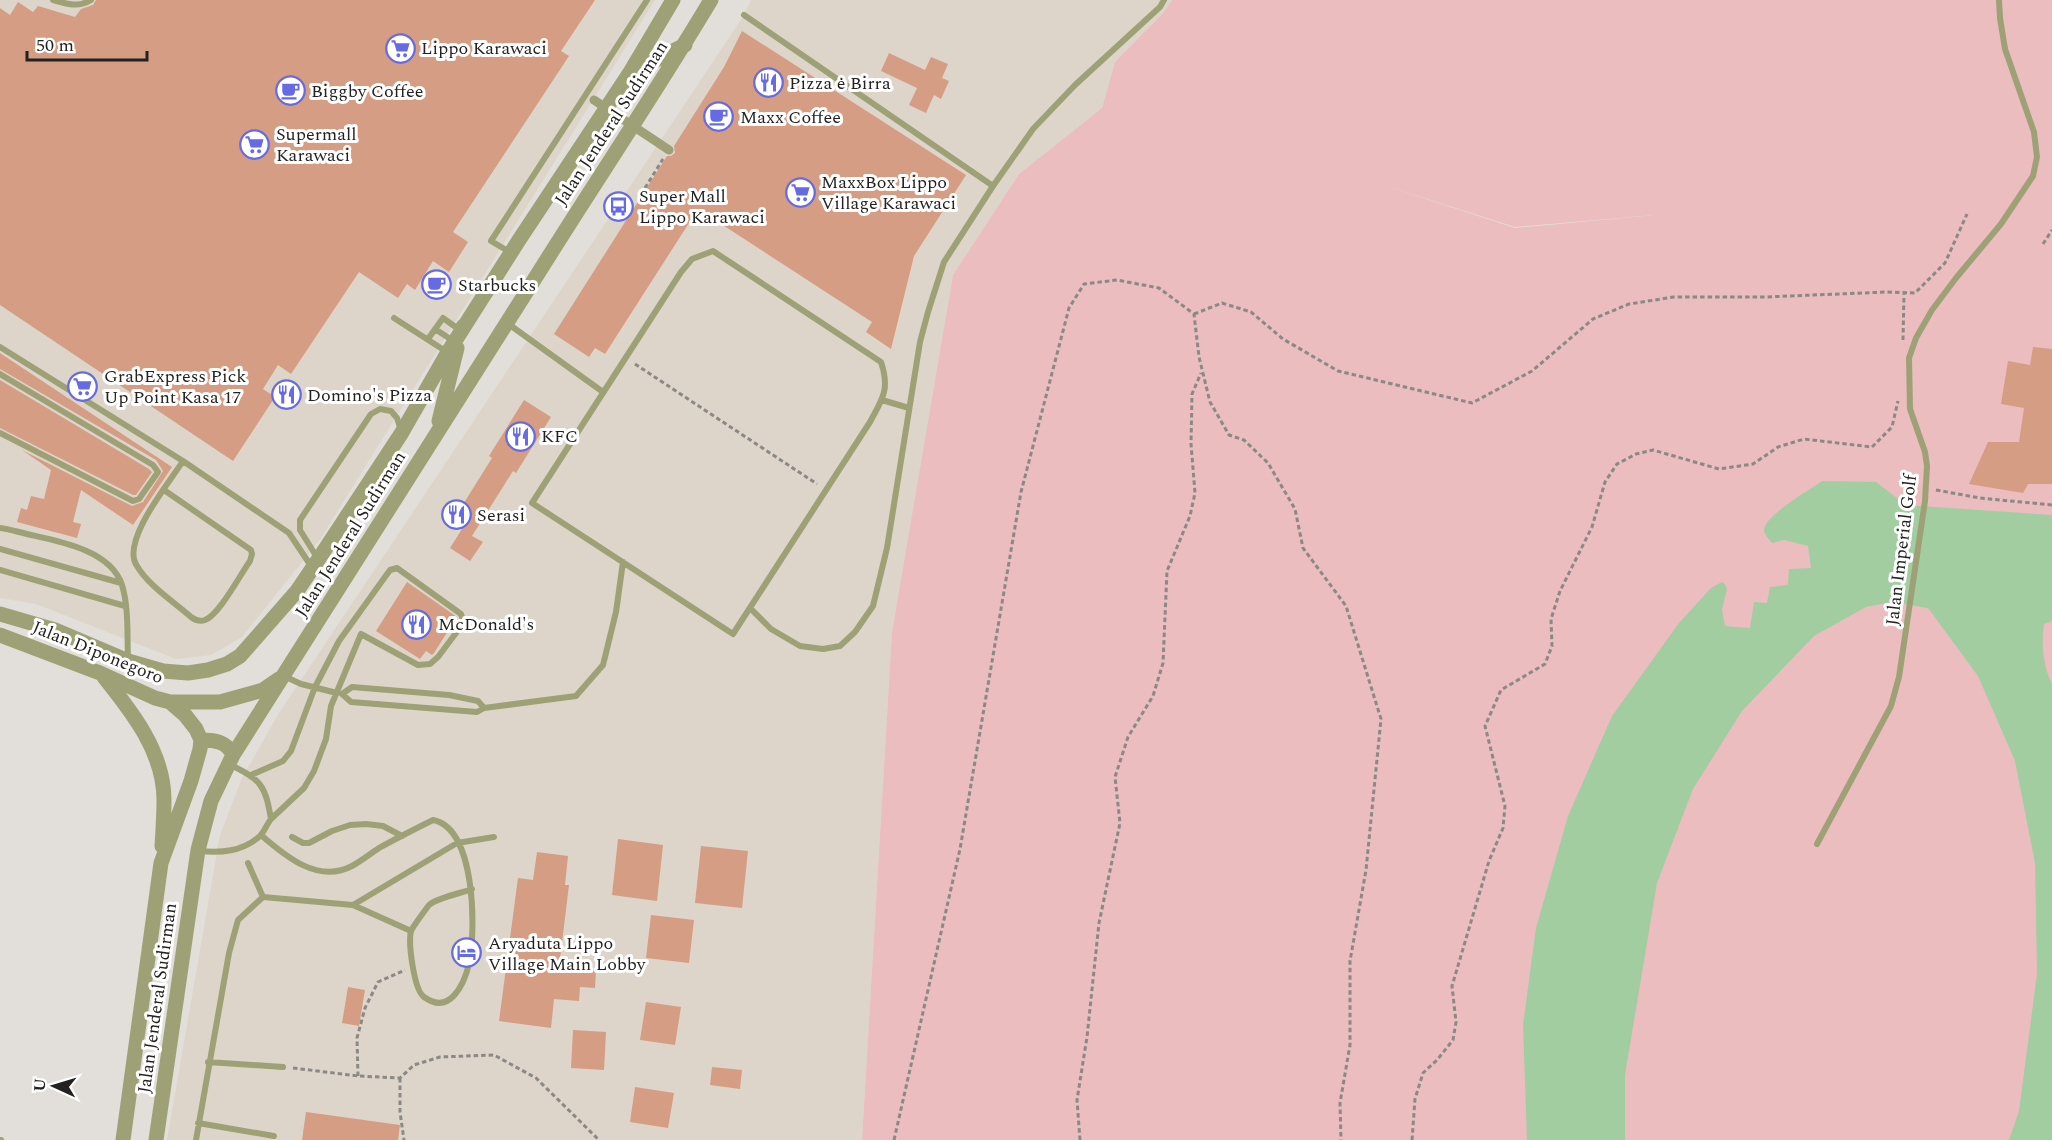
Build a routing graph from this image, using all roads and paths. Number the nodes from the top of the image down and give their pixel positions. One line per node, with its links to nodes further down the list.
1 (53, 0): 2 (lane)
2 (91, 0)
3 (673, 0): 10 (street, Jalan Jenderal Sudirman)
4 (711, 0): 9 (street, Jalan Jenderal Sudirman)
5 (1164, 0): 13 (lane)
6 (1999, 0): 29 (lane, Jalan Imperial Golf)
7 (646, 1): 21 (lane)
8 (744, 15): 13 (lane)
9 (685, 45): 10 (street); 20 (street, Jalan Jenderal Sudirman)
10 (629, 74): 23 (street, Jalan Jenderal Sudirman)
11 (594, 100): 12 (street, bridge)
12 (669, 150): 14 (path)
13 (993, 186): 31 (lane)
14 (645, 188)
15 (1967, 214): 18 (path)
16 (2052, 230): 17 (path)
17 (2043, 244)
18 (1194, 314): 26 (path); 86 (path)
19 (394, 318): 22 (lane)
20 (507, 322): 28 (lane); 34 (street, Jalan Jenderal Sudirman)
21 (435, 329): 22 (lane); 23 (lane)
22 (428, 339): 23 (lane)
23 (454, 343): 33 (street, Jalan Jenderal Sudirman); 34 (street)
24 (0, 347): 35 (lane)
25 (626, 358): 28 (lane); 30 (lane); 38 (path)
26 (1202, 371): 87 (path); 88 (path)
27 (0, 374): 32 (lane)
28 (603, 392): 42 (lane)
29 (1908, 393): 36 (lane, Jalan Imperial Golf); 89 (path)
30 (882, 400): 31 (lane); 38 (lane)
31 (909, 408): 47 (lane)
32 (0, 433)
33 (401, 434): 43 (street, Jalan Jenderal Sudirman); 43 (lane)
34 (435, 434): 52 (street, Jalan Jenderal Sudirman)
35 (183, 461): 37 (lane); 43 (lane)
36 (1926, 488): 39 (path); 66 (lane, Jalan Imperial Golf)
37 (164, 490): 37 (lane)
38 (827, 490): 47 (lane)
39 (2052, 505)
40 (1, 527): 45 (lane)
41 (0, 549): 45 (lane)
42 (623, 562): 47 (lane); 56 (lane)
43 (316, 565): 50 (street, Jalan Jenderal Sudirman)
44 (0, 570): 46 (lane)
45 (122, 583): 46 (lane)
46 (125, 606): 50 (lane)
47 (750, 608)
48 (0, 614): 50 (street, Jalan Diponegoro)
49 (0, 636): 51 (street, Jalan Diponegoro)
50 (128, 661)
51 (100, 673): 55 (street, Jalan Diponegoro); 68 (street)
52 (284, 676): 53 (lane); 55 (street, Jalan Diponegoro); 58 (street, Jalan Jenderal Sudirman)
53 (315, 687): 54 (lane); 54 (lane); 59 (lane)
54 (339, 693): 56 (lane); 56 (lane); 60 (lane)
55 (171, 702): 57 (street)
56 (484, 708)
57 (201, 740): 58 (street); 68 (street, Jalan Jenderal Sudirman)
58 (231, 760): 59 (lane); 67 (street, Jalan Jenderal Sudirman)
59 (251, 775): 60 (lane)
60 (271, 819): 61 (lane)
61 (261, 835): 62 (lane); 67 (lane)
62 (402, 836): 63 (lane); 65 (lane)
63 (292, 837)
64 (494, 837): 65 (lane)
65 (457, 843): 70 (lane); 72 (lane)
66 (1817, 843)
67 (198, 850): 82 (street, Jalan Jenderal Sudirman)
68 (161, 863): 81 (street, Jalan Jenderal Sudirman)
69 (248, 863): 71 (lane)
70 (472, 890): 73 (lane); 74 (lane)
71 (263, 897): 72 (lane); 75 (lane)
72 (353, 905): 73 (lane)
73 (411, 931): 74 (lane)
74 (413, 966): 77 (path)
75 (208, 1062): 76 (lane); 79 (lane)
76 (283, 1067): 77 (path)
77 (358, 1076): 78 (path)
78 (400, 1078): 84 (path); 85 (path)
79 (198, 1123): 80 (lane); 83 (lane)
80 (274, 1136)
81 (123, 1140)
82 (156, 1140)
83 (196, 1140)
84 (404, 1140)
85 (599, 1140)
86 (894, 1140)
87 (1080, 1140)
88 (1341, 1140)
89 (1412, 1140)

